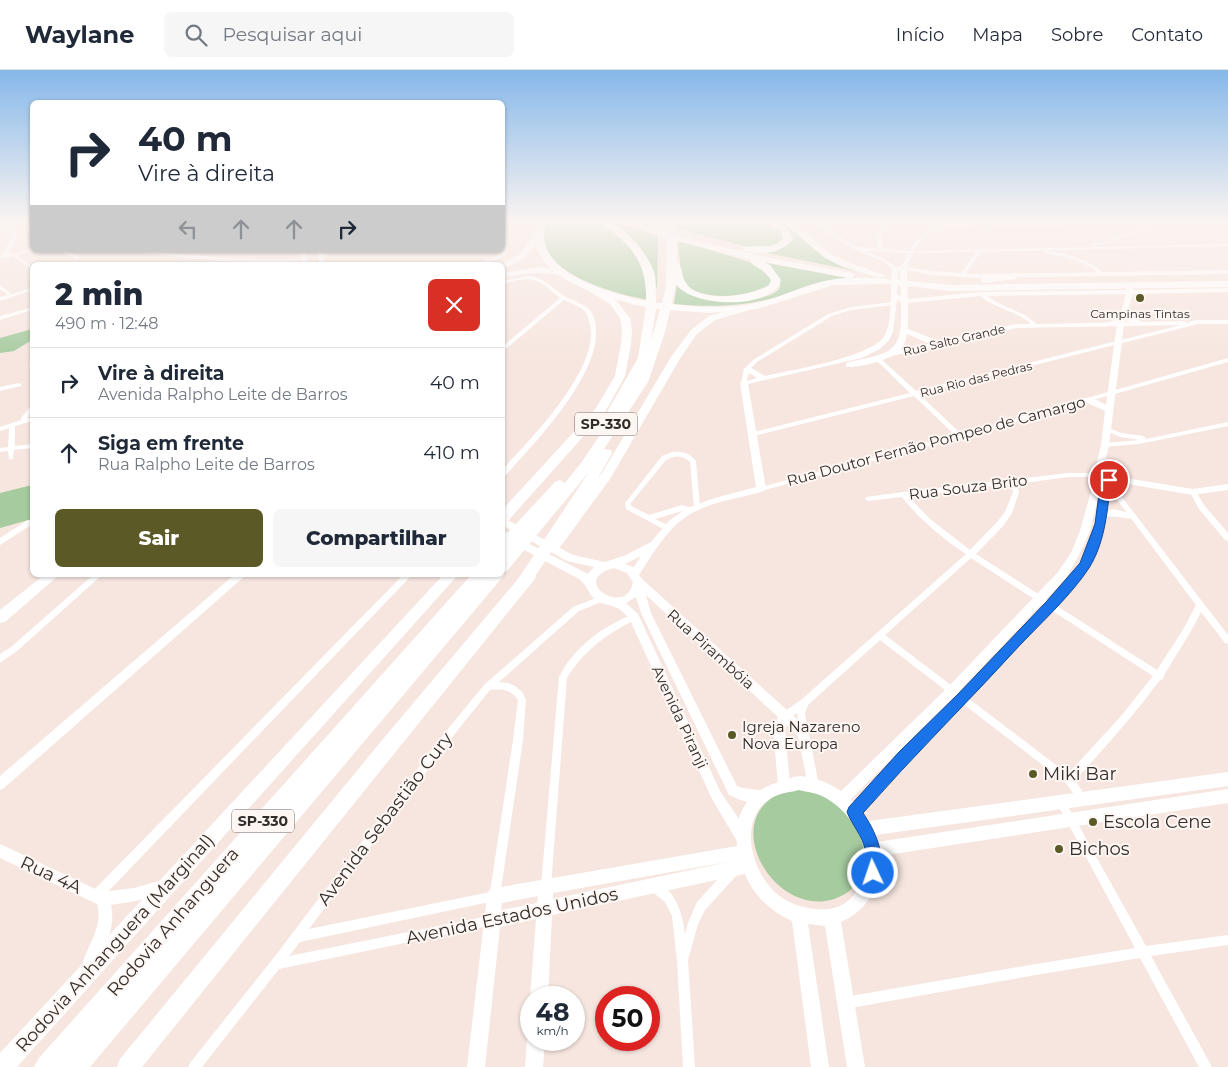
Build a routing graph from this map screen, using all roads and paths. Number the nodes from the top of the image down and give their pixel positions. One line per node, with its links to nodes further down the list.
1 (534, 269): 20 (main road)
2 (548, 269): 18 (main road)
3 (559, 269): 18 (highway)
4 (647, 269): 43 (highway)
5 (671, 269): 43 (highway, SP-330)
6 (676, 269): 7 (highway)
7 (767, 269)
8 (818, 269): 22 (highway)
9 (834, 269): 22 (highway)
10 (855, 269): 22 (highway)
11 (888, 269): 22 (street)
12 (902, 269): 22 (street)
13 (905, 269): 40 (street)
14 (919, 269): 21 (street)
15 (966, 269): 21 (street)
16 (1096, 269): 19 (street)
17 (1228, 272): 19 (street)
18 (564, 274): 25 (highway)
19 (1102, 274): 23 (street)
20 (505, 275)
21 (961, 276): 23 (street)
22 (890, 277): 28 (highway); 36 (street); 44 (highway)
23 (1013, 277): 28 (highway)
24 (1228, 278): 28 (highway)
25 (578, 281): 44 (highway); 106 (highway)
26 (505, 282): 38 (street)
27 (1228, 284): 30 (highway)
28 (949, 285): 30 (highway); 34 (highway)
29 (0, 286): 37 (street)
30 (1130, 289): 32 (street); 33 (street); 41 (street)
31 (30, 290): 37 (street)
32 (1228, 290)
33 (1106, 292): 34 (street); 41 (street)
34 (1043, 293): 35 (street)
35 (981, 294): 40 (street); 47 (street)
36 (894, 295): 40 (street); 42 (street)
37 (12, 296): 39 (street)
38 (564, 297): 64 (street); 95 (street)
39 (0, 299)
40 (904, 301): 60 (street)
41 (1128, 303): 49 (street)
42 (893, 304): 45 (street); 48 (street)
43 (660, 305): 75 (highway, SP-330); 115 (highway, SP-330)
44 (758, 305): 129 (highway)
45 (876, 306): 48 (street); 68 (street)
46 (30, 310): 50 (street)
47 (1010, 311): 51 (street); 58 (street)
48 (893, 314): 63 (street)
49 (1124, 315): 54 (street); 56 (street); 57 (street)
50 (0, 318)
51 (1030, 319): 55 (street); 59 (street)
52 (1198, 322): 53 (street, Rua Salto Grande); 54 (street, Rua Salto Grande); 61 (street, Rua Rio das Pedras)
53 (1228, 322)
54 (1142, 324): 57 (street, Rua Salto Grande)
55 (1053, 325): 56 (street, Rua Salto Grande); 59 (street, Rua Salto Grande)
56 (1105, 325): 57 (street, Rua Salto Grande)
57 (1120, 325): 61 (street)
58 (1026, 326): 59 (street, Rua Salto Grande); 62 (street, Rua Salto Grande)
59 (1036, 326)
60 (905, 332): 62 (street); 65 (street)
61 (1119, 342): 73 (street); 74 (street, Rua Rio das Pedras)
62 (936, 344): 65 (street, Rua Salto Grande)
63 (878, 346): 65 (street); 69 (street)
64 (505, 347)
65 (892, 354): 66 (street, Rua Salto Grande)
66 (876, 358): 71 (street, Rua Salto Grande); 74 (street)
67 (1228, 360): 73 (street, Rua Doutor Fernão Pompeo de Camargo)
68 (747, 369): 69 (street); 71 (street)
69 (765, 378): 71 (street)
70 (18, 385): 72 (street)
71 (744, 386): 87 (street)
72 (0, 389)
73 (1112, 392): 76 (street, Rua Doutor Fernão Pompeo de Camargo); 78 (street)
74 (916, 394): 87 (street, Rua Rio das Pedras); 88 (street)
75 (632, 399): 118 (highway, SP-330); 129 (highway)
76 (1085, 400): 78 (street); 88 (street, Rua Doutor Fernão Pompeo de Camargo)
77 (30, 410): 80 (street)
78 (1110, 410): 86 (street)
79 (30, 416): 80 (street)
80 (23, 418): 82 (street)
81 (30, 420): 84 (street)
82 (0, 424)
83 (1228, 424): 89 (street)
84 (12, 426): 85 (street); 92 (street)
85 (0, 429)
86 (1108, 429): 89 (street); 90 (street)
87 (754, 434): 99 (street)
88 (960, 436): 99 (street, Rua Doutor Fernão Pompeo de Camargo)
89 (1150, 439): 90 (street)
90 (1106, 445): 96 (street)
91 (30, 446): 92 (street)
92 (11, 449): 93 (street); 94 (street)
93 (0, 450)
94 (10, 457)
95 (505, 471)
96 (1102, 479): 97 (street, Rua Souza Brito); 100 (street, Rua Souza Brito); 103 (street); 105 (street)
97 (1012, 482): 101 (street, Rua Souza Brito); 116 (street)
98 (1228, 487): 100 (street, Rua Souza Brito)
99 (761, 489): 104 (street, Rua Doutor Fernão Pompeo de Camargo)
100 (1193, 492): 112 (street)
101 (904, 494): 102 (street, Rua Souza Brito); 116 (street)
102 (868, 499)
103 (1100, 507): 105 (street); 132 (street)
104 (694, 509): 107 (street); 107 (street); 110 (street, Rua Doutor Fernão Pompeo de Camargo)
105 (1131, 516): 133 (street)
106 (505, 517)
107 (649, 518): 110 (street)
108 (505, 522): 117 (street)
109 (28, 523): 113 (street)
110 (667, 528): 114 (street, Rua Doutor Fernão Pompeo de Camargo)
111 (505, 534): 117 (street)
112 (1228, 538)
113 (0, 542)
114 (655, 543): 119 (street, Rua Doutor Fernão Pompeo de Camargo); 127 (street, Rua Doutor Fernão Pompeo de Camargo)
115 (505, 546)
116 (971, 554): 132 (street); 136 (street)
117 (568, 563): 119 (street); 128 (street)
118 (505, 564)
119 (609, 565): 127 (street); 128 (street)
120 (51, 577): 135 (main road)
121 (96, 577): 138 (street)
122 (238, 577): 148 (street)
123 (406, 577): 167 (street)
124 (449, 577): 163 (highway, Rodovia Anhanguera (Marginal))
125 (478, 577): 183 (highway, Rodovia Anhanguera / SP-330)
126 (494, 577): 184 (highway, Rodovia Anhanguera / SP-330)
127 (637, 580): 131 (street); 144 (street, Rua Pirambóia); 151 (street, Avenida Piranji)
128 (590, 582): 130 (street)
129 (521, 586): 185 (highway)
130 (601, 599): 131 (street); 140 (street, Avenida Sebastião Cury)
131 (616, 602): 134 (street, Avenida Piranji)
132 (1045, 602): 139 (street); 141 (street); 142 (street)
133 (1200, 606): 137 (street); 139 (street)
134 (634, 617): 159 (street, Avenida Piranji); 164 (street)
135 (0, 618)
136 (878, 635): 141 (street); 143 (street)
137 (1228, 641)
138 (0, 658)
139 (1160, 676): 147 (street)
140 (488, 687): 166 (street); 172 (street, Avenida Sebastião Cury)
141 (952, 691): 142 (street); 153 (street)
142 (963, 698): 147 (street); 156 (street)
143 (804, 703): 144 (street); 145 (street)
144 (785, 716): 145 (street, Rua Pirambóia); 149 (street)
145 (804, 733): 150 (street)
146 (1228, 779): 154 (main road)
147 (1069, 780): 154 (street)
148 (0, 784)
149 (784, 785): 150 (main road); 151 (main road)
150 (813, 786): 153 (main road)
151 (760, 796): 159 (main road)
152 (1228, 796): 157 (main road)
153 (842, 800): 156 (main road)
154 (1084, 801): 155 (main road)
155 (1062, 804): 157 (street); 158 (main road)
156 (854, 812): 158 (main road)
157 (1071, 821): 160 (main road); 174 (street)
158 (866, 830): 160 (main road)
159 (742, 836): 162 (main road)
160 (873, 850): 170 (main road)
161 (0, 851): 167 (street, Rua 4A)
162 (742, 862): 164 (main road, Avenida Estados Unidos); 165 (main road, Avenida Estados Unidos); 169 (main road); 175 (street)
163 (166, 886): 167 (street); 177 (highway, Rodovia Anhanguera (Marginal))
164 (546, 886): 166 (main road, Avenida Estados Unidos); 168 (main road)
165 (654, 886): 168 (main road, Avenida Estados Unidos); 175 (street)
166 (495, 896): 171 (main road); 172 (street, Avenida Estados Unidos)
167 (99, 897): 177 (street)
168 (546, 909): 171 (main road, Avenida Estados Unidos); 178 (main road)
169 (799, 915): 170 (main road); 189 (main road)
170 (832, 918): 179 (main road)
171 (493, 920): 176 (street, Avenida Estados Unidos); 187 (main road)
172 (296, 937): 176 (street, Avenida Sebastião Cury)
173 (1228, 940): 174 (street)
174 (1142, 952): 179 (street); 191 (street)
175 (683, 961): 188 (street)
176 (276, 964): 186 (street, Avenida Sebastião Cury)
177 (77, 984): 182 (highway, Rodovia Anhanguera (Marginal))
178 (540, 986)
179 (846, 1003): 190 (main road)
180 (536, 1051): 181 (main road)
181 (535, 1066)
182 (2, 1067)
183 (46, 1067)
184 (74, 1067)
185 (128, 1067)
186 (194, 1067)
187 (476, 1067)
188 (689, 1067)
189 (820, 1067)
190 (856, 1067)
191 (1206, 1067)

